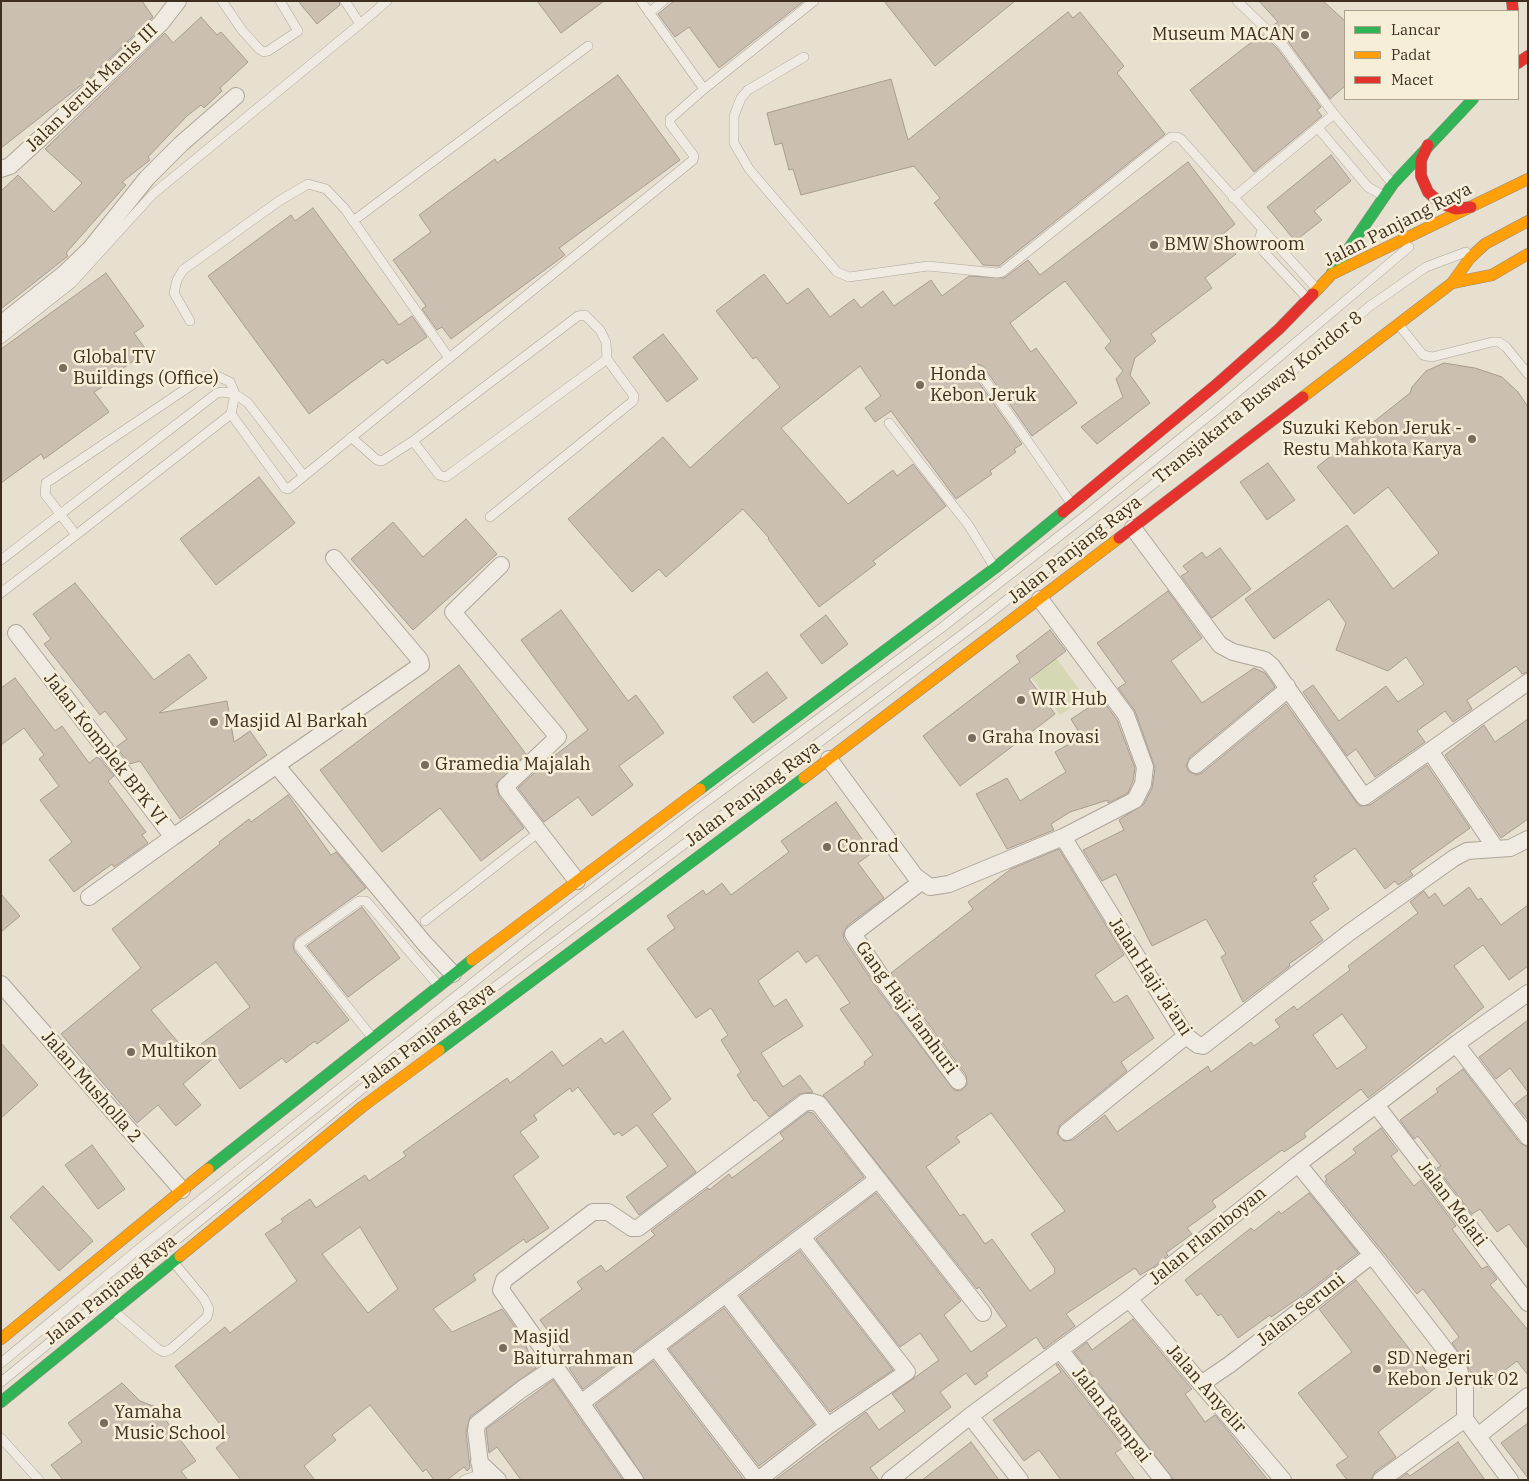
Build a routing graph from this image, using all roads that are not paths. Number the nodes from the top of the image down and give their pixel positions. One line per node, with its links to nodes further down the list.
1 (178, 1): 20 (street, Jalan Jeruk Manis III)
2 (222, 1): 3 (lane)
3 (280, 1)
4 (345, 1): 11 (lane)
5 (387, 1): 11 (lane)
6 (640, 1): 10 (lane)
7 (662, 1): 10 (lane)
8 (814, 1): 14 (lane)
9 (1237, 1): 17 (lane)
10 (650, 13): 14 (lane)
11 (360, 24): 39 (lane)
12 (588, 46): 26 (lane)
13 (804, 57): 24 (lane)
14 (704, 88): 40 (lane)
15 (236, 96): 38 (street)
16 (1472, 100): 19 (main road)
17 (1334, 114): 18 (lane); 22 (lane)
18 (1318, 128): 23 (lane); 24 (lane)
19 (1428, 145): 22 (main road); 25 (main road)
20 (1, 169)
21 (1528, 178): 25 (main road, Jalan Panjang Raya)
22 (1393, 184): 23 (main road)
23 (1384, 197): 32 (main road)
24 (1233, 198): 29 (lane)
25 (1472, 207): 28 (main road, Jalan Panjang Raya)
26 (353, 221): 36 (lane); 40 (lane)
27 (1528, 221): 30 (main road, Jalan Panjang Raya)
28 (1428, 226): 32 (main road, Jalan Panjang Raya); 104 (lane, Transjakarta Busway Koridor 8)
29 (1262, 230): 34 (lane); 35 (lane)
30 (1485, 244): 33 (main road, Jalan Panjang Raya); 106 (lane, Transjakarta Busway Koridor 8)
31 (1528, 254): 33 (main road)
32 (1332, 274): 34 (main road, Jalan Panjang Raya)
33 (1452, 283): 37 (main road, Jalan Panjang Raya)
34 (1317, 289): 35 (main road, Jalan Panjang Raya)
35 (1308, 299): 50 (main road, Jalan Panjang Raya)
36 (190, 321)
37 (1397, 323): 43 (lane); 53 (main road, Jalan Panjang Raya)
38 (1, 324)
39 (1, 339)
40 (449, 358): 47 (lane)
41 (607, 359): 48 (lane); 48 (lane); 52 (lane)
42 (978, 370): 50 (lane)
43 (1528, 374)
44 (235, 394): 45 (lane); 49 (lane); 51 (lane); 51 (lane)
45 (231, 414): 49 (lane); 54 (lane)
46 (889, 423): 58 (lane)
47 (351, 437): 48 (lane); 49 (lane)
48 (413, 441)
49 (304, 476)
50 (1073, 505): 58 (main road, Jalan Panjang Raya)
51 (59, 514): 54 (lane); 56 (lane)
52 (490, 517)
53 (1133, 528): 60 (main road, Jalan Panjang Raya); 63 (street)
54 (76, 535): 59 (lane)
55 (334, 558): 67 (street, Jalan Komplek BPK VI)
56 (1, 560)
57 (501, 565): 68 (street)
58 (995, 568): 73 (main road, Jalan Panjang Raya)
59 (1, 593)
60 (1040, 599): 65 (main road, Jalan Panjang Raya); 70 (street)
61 (16, 633): 69 (street, Jalan Komplek BPK VI)
62 (1528, 682): 64 (street)
63 (1287, 686): 64 (street); 66 (street)
64 (1430, 751): 72 (street)
65 (829, 759): 74 (street); 93 (main road, Jalan Panjang Raya)
66 (1196, 765)
67 (277, 766): 69 (street, Jalan Komplek BPK VI); 77 (street)
68 (539, 832): 73 (street); 76 (lane)
69 (173, 837): 75 (street)
70 (1063, 837): 74 (street); 81 (street, Jalan Haji Ja'ani)
71 (1528, 839): 72 (street, Jalan Haji Ja'ani)
72 (1496, 849): 81 (street, Jalan Haji Ja'ani)
73 (577, 881): 77 (main road, Jalan Panjang Raya)
74 (921, 882): 84 (street, Gang Haji Jamhuri)
75 (89, 897)
76 (425, 921)
77 (454, 974): 79 (main road, Jalan Panjang Raya)
78 (1, 984): 90 (street, Jalan Musholla 2)
79 (439, 986): 82 (main road, Jalan Panjang Raya); 82 (lane)
80 (1528, 993): 83 (street, Jalan Flamboyan)
81 (1186, 1036): 86 (street)
82 (373, 1038): 90 (main road, Jalan Panjang Raya)
83 (1456, 1044): 85 (street, Jalan Flamboyan); 87 (street)
84 (958, 1081)
85 (1376, 1105): 88 (street, Jalan Flamboyan); 96 (street, Jalan Melati)
86 (1067, 1132)
87 (1528, 1137)
88 (1298, 1164): 92 (street); 95 (street, Jalan Flamboyan)
89 (877, 1180): 91 (street); 98 (street); 105 (street)
90 (182, 1190): 99 (main road, Jalan Panjang Raya)
91 (802, 1237): 94 (street); 115 (street)
92 (1372, 1254): 107 (street, Jalan Seruni); 114 (street)
93 (173, 1262): 97 (main road, Jalan Panjang Raya); 97 (lane)
94 (726, 1294): 102 (street); 115 (street)
95 (1129, 1299): 103 (street, Jalan Flamboyan); 107 (street, Jalan Anyelir)
96 (1528, 1303)
97 (113, 1311): 108 (main road, Jalan Panjang Raya)
98 (983, 1313)
99 (12, 1330): 100 (main road); 101 (main road, Jalan Panjang Raya)
100 (1, 1335)
101 (1, 1339)
102 (655, 1347): 112 (street); 123 (street)
103 (1060, 1350): 113 (street, Jalan Flamboyan); 126 (street, Jalan Rampai)
104 (1, 1363)
105 (554, 1367): 112 (street); 118 (street)
106 (1, 1382)
107 (1201, 1384): 127 (street, Jalan Anyelir)
108 (18, 1389): 109 (main road); 111 (main road, Jalan Panjang Raya)
109 (1, 1391)
110 (1528, 1396): 116 (street)
111 (1, 1402)
112 (581, 1403): 122 (street)
113 (970, 1416): 124 (street, Jalan Flamboyan); 125 (street)
114 (1465, 1419): 116 (street); 128 (street)
115 (828, 1426): 123 (street)
116 (1478, 1436): 129 (street)
117 (1, 1438): 119 (lane)
118 (481, 1472): 120 (lane); 121 (street)
119 (39, 1480)
120 (464, 1480)
121 (498, 1480)
122 (635, 1480)
123 (757, 1480)
124 (890, 1480)
125 (1020, 1480)
126 (1162, 1480)
127 (1283, 1480)
128 (1381, 1480)
129 (1510, 1480)

